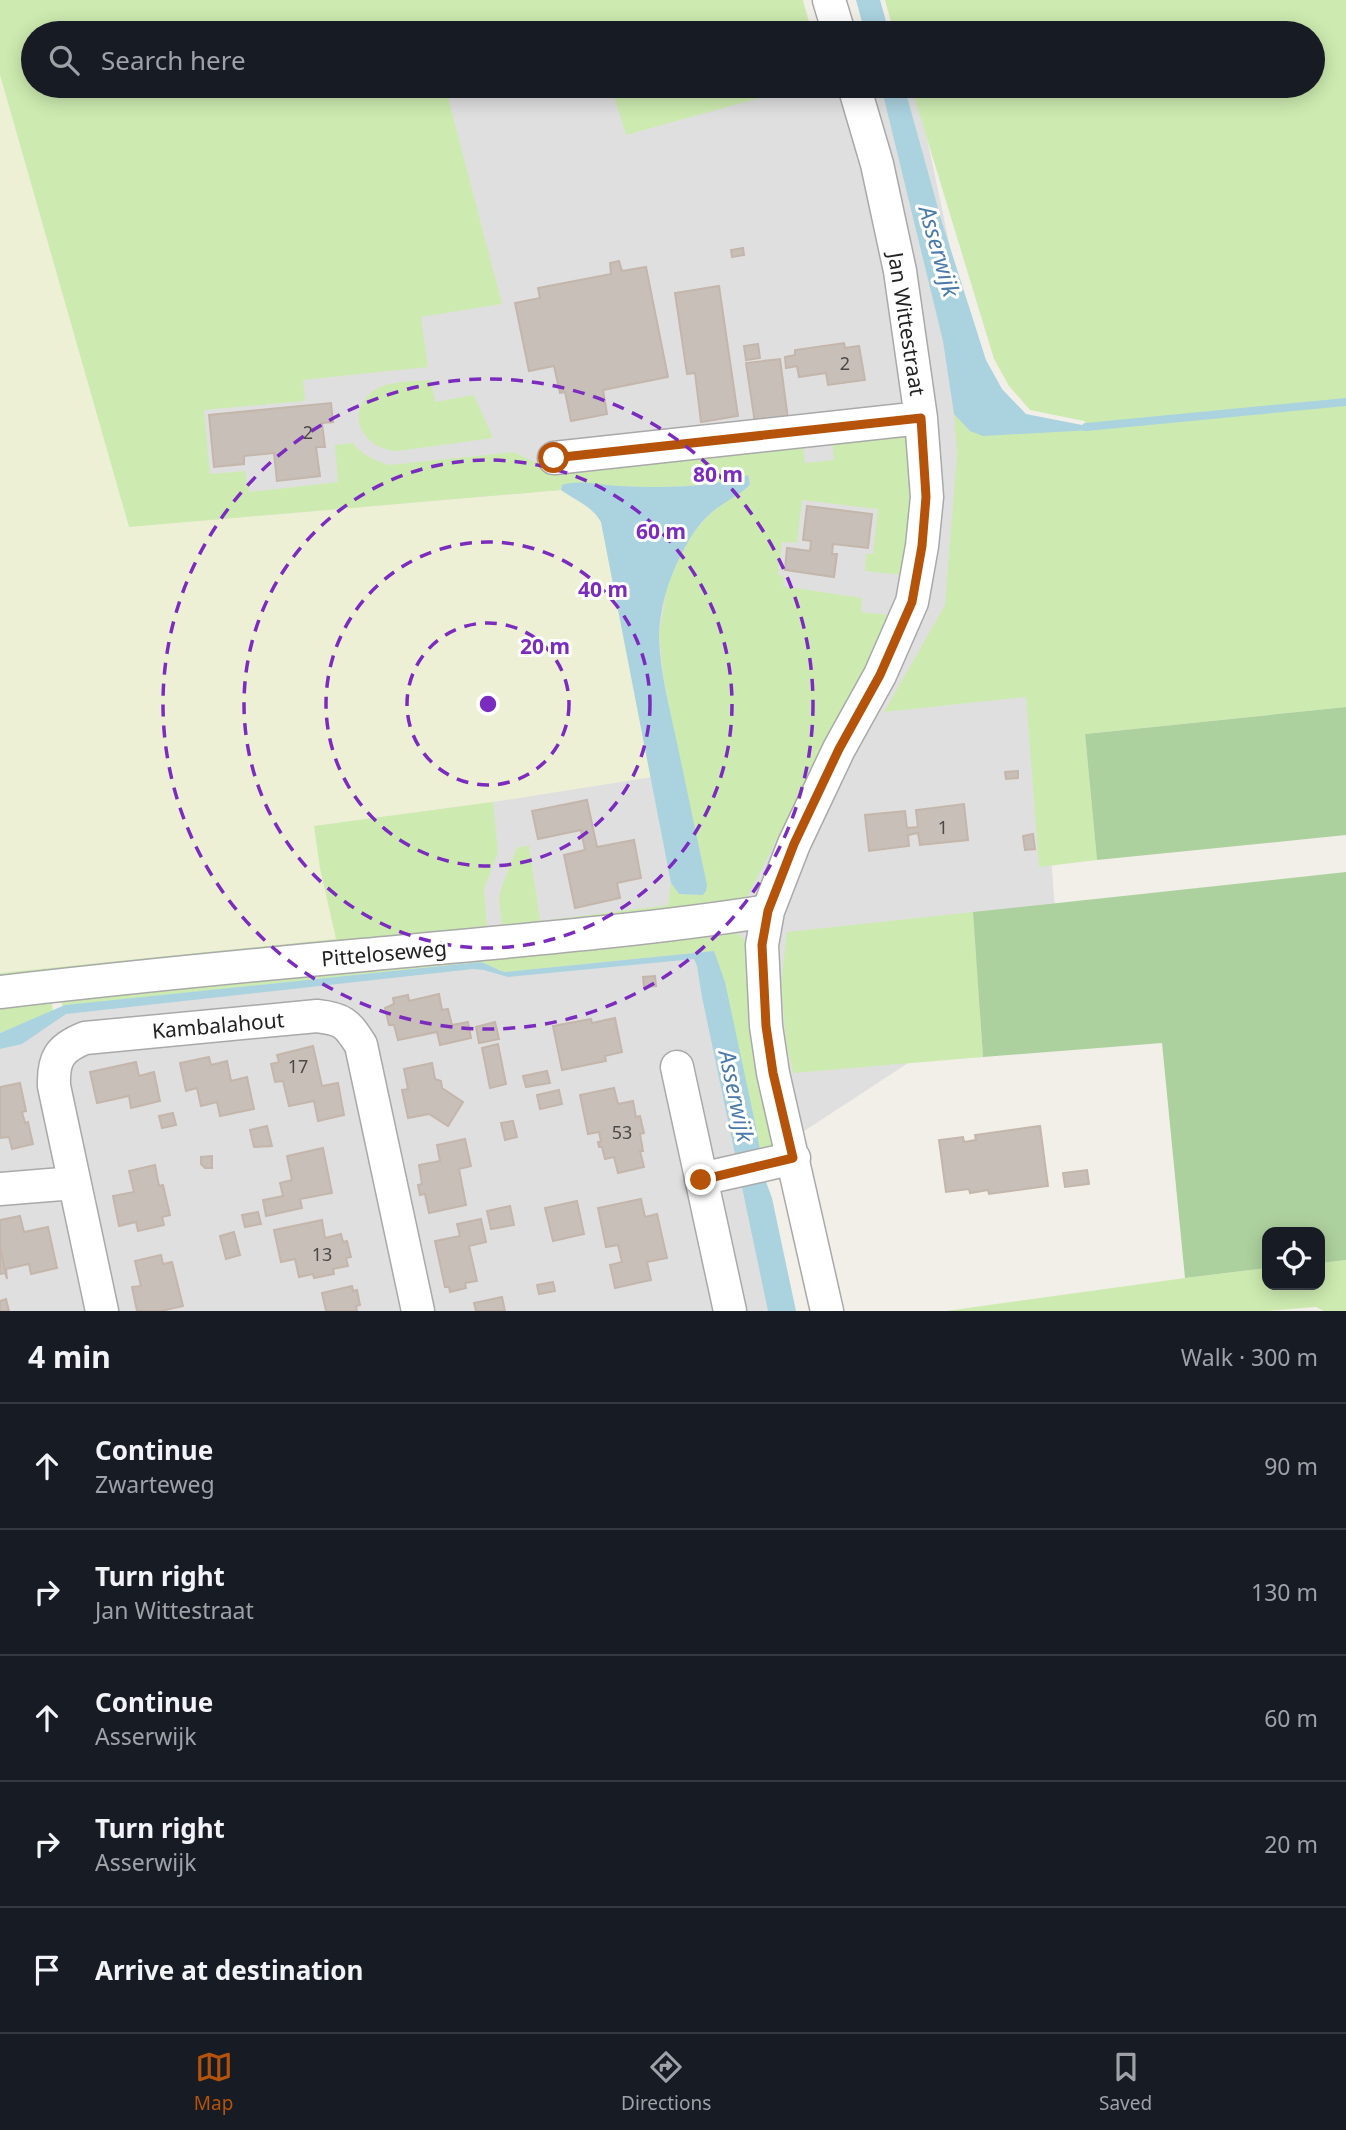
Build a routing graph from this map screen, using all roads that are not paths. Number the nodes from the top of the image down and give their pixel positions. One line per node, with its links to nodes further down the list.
1 (830, 0): 2 (street)
2 (836, 21)
3 (858, 98): 4 (street, Jan Wittestraat)
4 (921, 418): 5 (street); 6 (street, Jan Wittestraat)
5 (554, 458)
6 (768, 911): 7 (street, Pitteloseweg); 9 (street)
7 (0, 992)
8 (677, 1067): 10 (street)
9 (784, 1161): 10 (street); 16 (street)
10 (714, 1177): 15 (street)
11 (74, 1183): 12 (street); 13 (street, Kambalahout); 14 (street, Kambalahout)
12 (0, 1189)
13 (103, 1311)
14 (418, 1311)
15 (730, 1311)
16 (827, 1311)

